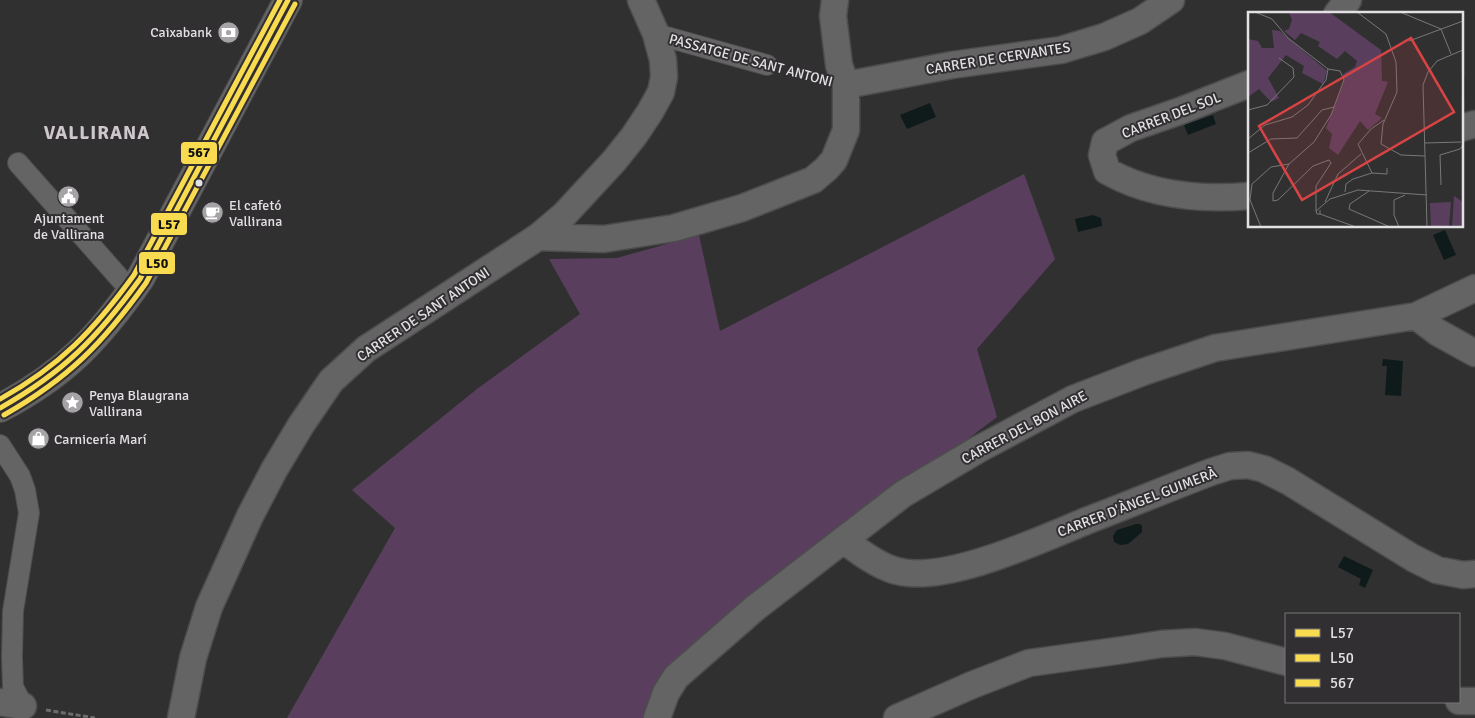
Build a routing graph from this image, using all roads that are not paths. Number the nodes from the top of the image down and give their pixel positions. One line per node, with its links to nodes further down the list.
1 (288, 0): 17 (street)
2 (641, 0): 7 (street, CARRER DE SANT ANTONI)
3 (835, 0): 10 (street)
4 (1171, 0): 10 (street, CARRER DE CERVANTES)
5 (1348, 0): 6 (street)
6 (1339, 12)
7 (656, 34): 8 (street, PASSATGE DE SANT ANTONI); 15 (street, CARRER DE SANT ANTONI)
8 (767, 65)
9 (1248, 84): 14 (street, CARRER DEL SOL)
10 (846, 86): 15 (street)
11 (1475, 124): 12 (street)
12 (1462, 128)
13 (18, 163): 17 (street)
14 (1248, 196)
15 (538, 237): 28 (street, CARRER DE SANT ANTONI)
16 (1475, 288): 18 (street, CARRER DEL BON AIRE)
17 (132, 291): 20 (street)
18 (1416, 316): 19 (street); 22 (street, CARRER DEL BON AIRE)
19 (1475, 353)
20 (0, 408)
21 (0, 445): 27 (street)
22 (844, 540): 23 (street, CARRER D'ÀNGEL GUIMERÀ); 29 (street, CARRER DEL BON AIRE)
23 (1475, 574)
24 (1285, 662): 30 (street)
25 (1475, 700): 26 (street)
26 (1460, 701)
27 (12, 704)
28 (181, 718)
29 (657, 718)
30 (897, 718)

